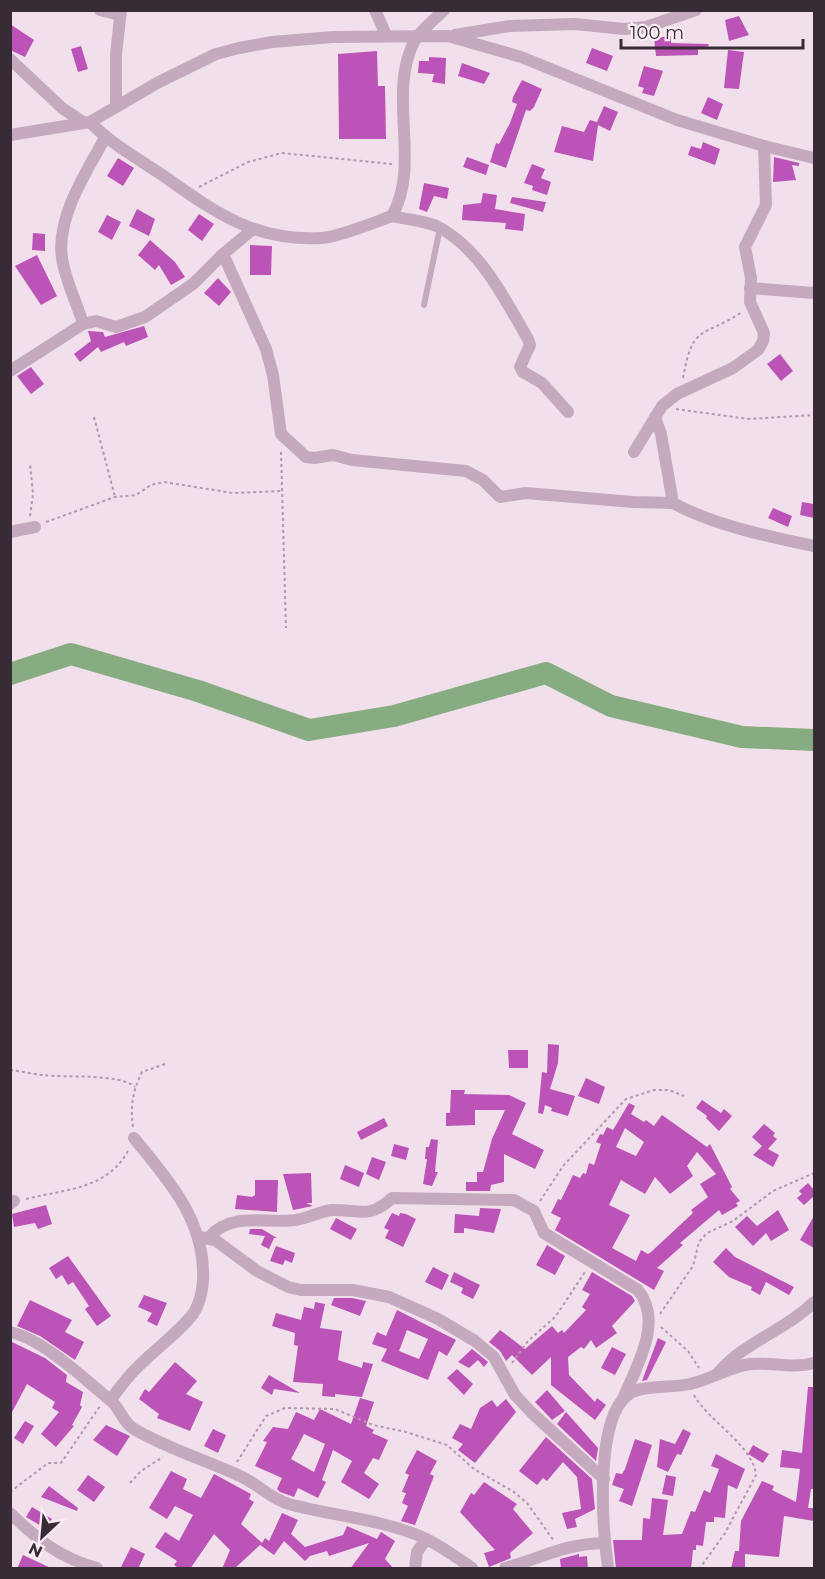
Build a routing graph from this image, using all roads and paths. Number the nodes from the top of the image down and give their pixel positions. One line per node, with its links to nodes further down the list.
1 (100, 10): 6 (street)
2 (375, 10): 8 (street)
3 (444, 10): 10 (street)
4 (552, 10): 7 (street)
5 (696, 10): 7 (street)
6 (120, 13): 12 (street)
7 (552, 25): 9 (street)
8 (386, 35): 10 (street); 12 (street)
9 (448, 36): 10 (street); 16 (street)
10 (417, 38): 18 (street)
11 (10, 59): 13 (street)
12 (116, 107): 13 (street)
13 (87, 122): 14 (street); 15 (street)
14 (10, 135)
15 (105, 138): 19 (street); 28 (street)
16 (764, 146): 17 (street); 24 (street)
17 (814, 158)
18 (404, 164): 19 (path); 20 (street)
19 (188, 193): 22 (street)
20 (392, 216): 21 (street); 22 (street)
21 (440, 228): 26 (lane); 32 (street)
22 (252, 231): 23 (street)
23 (223, 254): 28 (street); 35 (street)
24 (750, 288): 25 (street); 27 (street)
25 (814, 293)
26 (424, 305)
27 (752, 305): 30 (path); 30 (street)
28 (83, 324): 29 (street)
29 (10, 371)
30 (681, 392): 31 (street)
31 (658, 411): 33 (path); 36 (street); 40 (street)
32 (568, 412)
33 (814, 415)
34 (94, 417): 39 (path)
35 (281, 434): 38 (path); 40 (street)
36 (634, 452)
37 (30, 463): 41 (path)
38 (283, 491): 39 (path); 44 (path)
39 (115, 497): 41 (path)
40 (673, 503): 43 (street)
41 (33, 527): 42 (street)
42 (10, 532)
43 (814, 546)
44 (286, 628)
45 (165, 1064): 47 (path)
46 (10, 1070): 47 (path)
47 (135, 1087): 49 (path)
48 (684, 1095): 52 (path)
49 (134, 1138): 51 (path); 53 (street)
50 (814, 1173): 60 (path)
51 (12, 1203)
52 (534, 1211): 53 (street); 54 (street)
53 (204, 1237): 58 (street); 62 (street)
54 (592, 1262): 58 (path); 63 (street)
55 (814, 1302): 59 (street)
56 (10, 1332): 62 (street)
57 (814, 1363): 59 (street)
58 (504, 1374): 66 (street)
59 (717, 1374): 60 (street)
60 (704, 1380): 61 (street)
61 (689, 1385): 63 (street); 78 (path)
62 (108, 1399): 64 (street); 68 (path)
63 (622, 1401): 66 (street)
64 (176, 1451): 65 (street); 67 (path)
65 (231, 1473): 70 (street); 72 (path)
66 (604, 1479): 71 (street)
67 (130, 1483)
68 (10, 1492)
69 (10, 1513): 73 (street)
70 (426, 1539): 74 (street); 75 (street)
71 (604, 1542): 72 (street); 77 (street)
72 (558, 1548): 76 (street)
73 (97, 1569)
74 (415, 1569)
75 (472, 1569)
76 (505, 1569)
77 (608, 1569)
78 (700, 1569)

